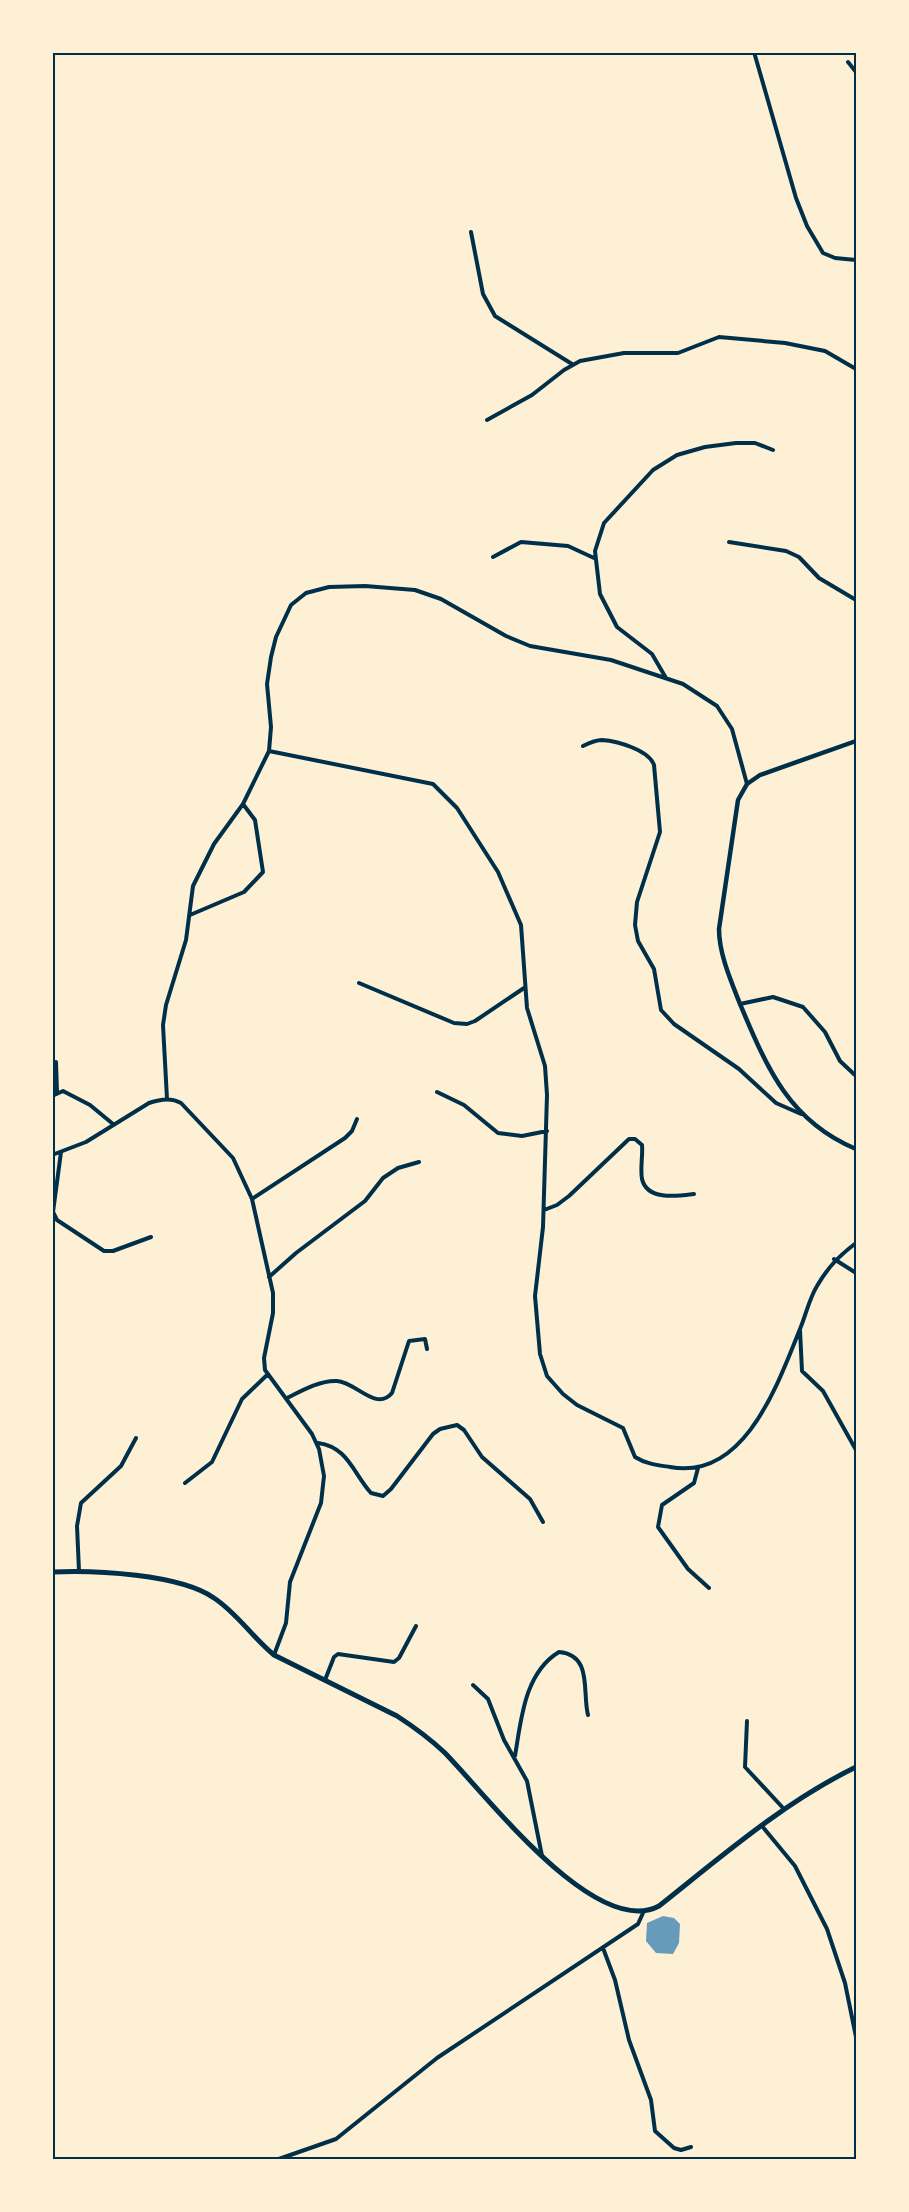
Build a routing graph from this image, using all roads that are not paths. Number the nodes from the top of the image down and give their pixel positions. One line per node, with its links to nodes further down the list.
1 (754, 52): 5 (street)
2 (848, 62): 3 (street)
3 (856, 72)
4 (471, 232): 6 (street)
5 (856, 260)
6 (572, 365): 7 (street); 8 (street)
7 (856, 369)
8 (487, 420)
9 (773, 450): 12 (street)
10 (729, 542): 13 (street)
11 (493, 557): 12 (street)
12 (594, 558): 14 (street)
13 (856, 600)
14 (666, 678): 17 (street); 18 (street)
15 (856, 741): 18 (street)
16 (583, 746): 30 (street)
17 (269, 751): 19 (street); 22 (street)
18 (747, 784): 23 (street)
19 (243, 804): 20 (street); 20 (street)
20 (190, 915): 29 (street)
21 (359, 983): 22 (street)
22 (524, 988): 33 (street)
23 (740, 1004): 25 (street); 30 (street)
24 (56, 1062): 26 (street)
25 (856, 1076)
26 (57, 1092): 28 (street); 32 (street)
27 (437, 1092): 33 (street)
28 (52, 1096)
29 (167, 1099): 32 (street); 39 (street)
30 (801, 1114): 34 (street)
31 (357, 1119): 39 (street)
32 (113, 1124): 35 (street)
33 (547, 1131): 40 (street)
34 (856, 1149)
35 (61, 1152): 36 (street); 41 (street)
36 (52, 1155)
37 (419, 1162): 45 (street)
38 (694, 1194): 40 (street)
39 (252, 1199): 45 (street)
40 (544, 1210): 53 (street)
41 (151, 1237)
42 (856, 1243): 43 (street)
43 (834, 1259): 44 (street); 46 (street)
44 (856, 1273)
45 (269, 1277): 48 (street)
46 (800, 1329): 52 (street); 53 (street)
47 (428, 1349): 49 (street)
48 (267, 1375): 49 (street); 54 (street)
49 (286, 1398): 51 (street)
50 (136, 1438): 56 (street)
51 (318, 1443): 55 (street); 60 (street)
52 (856, 1450)
53 (698, 1468): 58 (street)
54 (185, 1482)
55 (543, 1521)
56 (79, 1571): 57 (main road); 60 (main road)
57 (52, 1572)
58 (709, 1588)
59 (416, 1626): 61 (street)
60 (274, 1655): 61 (main road)
61 (325, 1681): 69 (main road)
62 (474, 1685): 65 (street)
63 (588, 1715): 65 (street)
64 (747, 1721): 67 (street)
65 (515, 1756): 69 (street)
66 (856, 1767): 67 (main road)
67 (784, 1809): 68 (main road)
68 (762, 1827): 70 (main road); 72 (street)
69 (542, 1857): 70 (main road)
70 (643, 1913): 71 (street)
71 (603, 1948): 73 (street); 74 (street)
72 (856, 2037)
73 (691, 2147)
74 (276, 2160)

